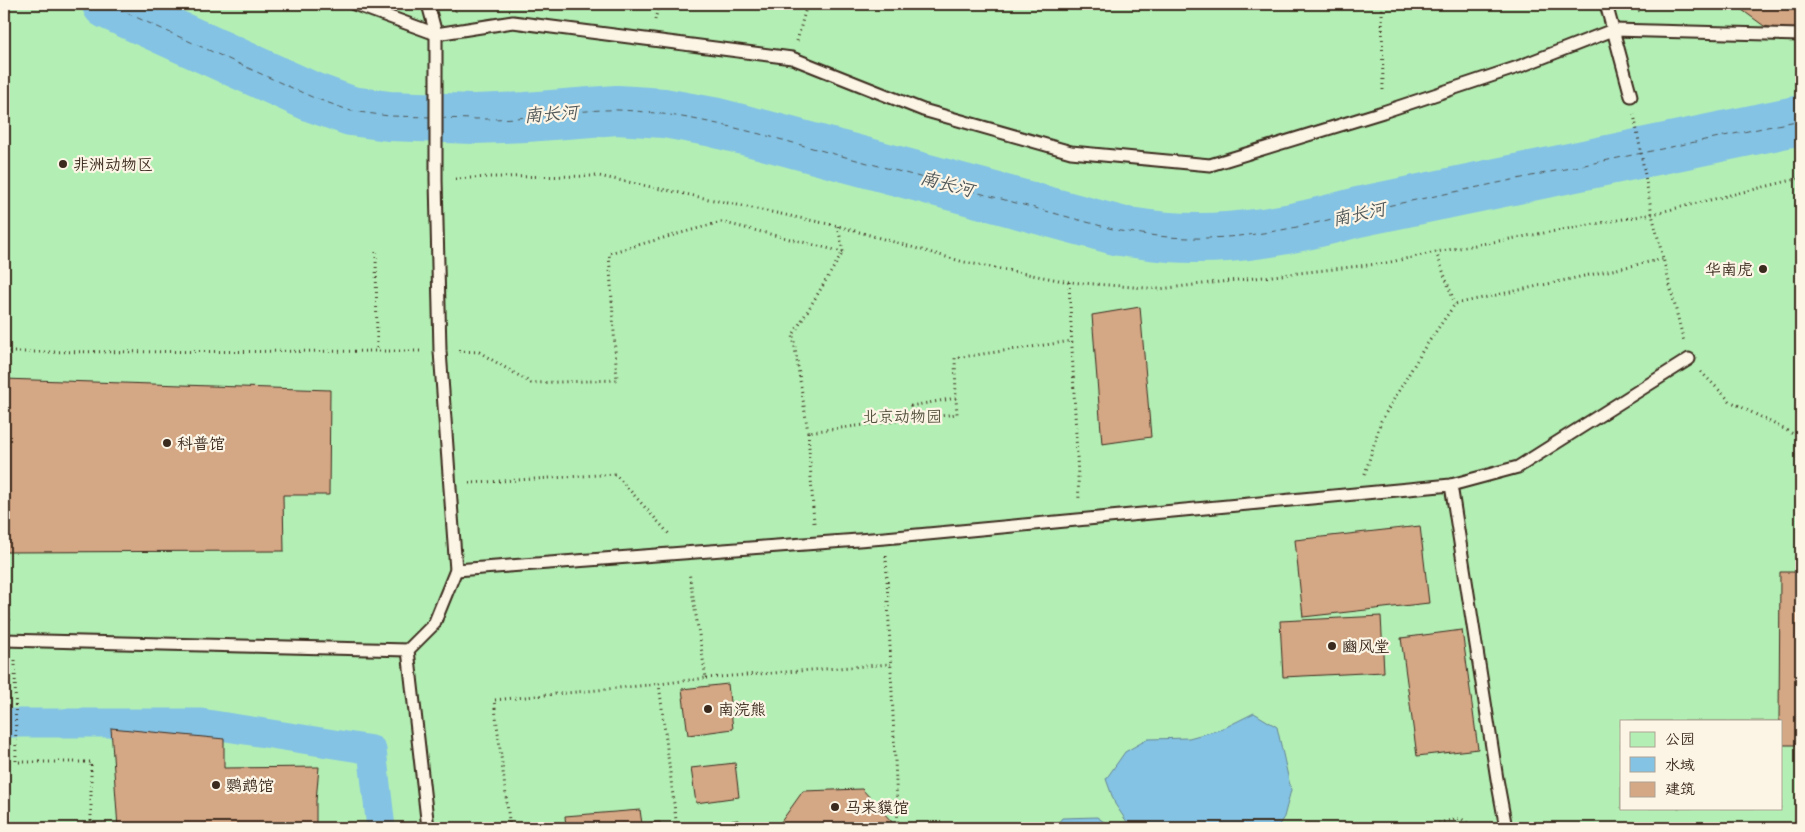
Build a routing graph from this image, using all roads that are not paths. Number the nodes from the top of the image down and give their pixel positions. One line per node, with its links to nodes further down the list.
1 (354, 4): 5 (lane)
2 (428, 4): 5 (lane)
3 (1606, 4): 4 (lane)
4 (1612, 30): 5 (lane); 6 (lane); 7 (lane)
5 (436, 34): 10 (lane)
6 (1801, 35)
7 (1631, 96)
8 (1689, 359): 9 (lane)
9 (1451, 485): 10 (lane); 14 (lane)
10 (456, 570): 12 (lane)
11 (9, 640): 12 (lane)
12 (408, 650): 13 (lane)
13 (428, 828)
14 (1506, 828)

